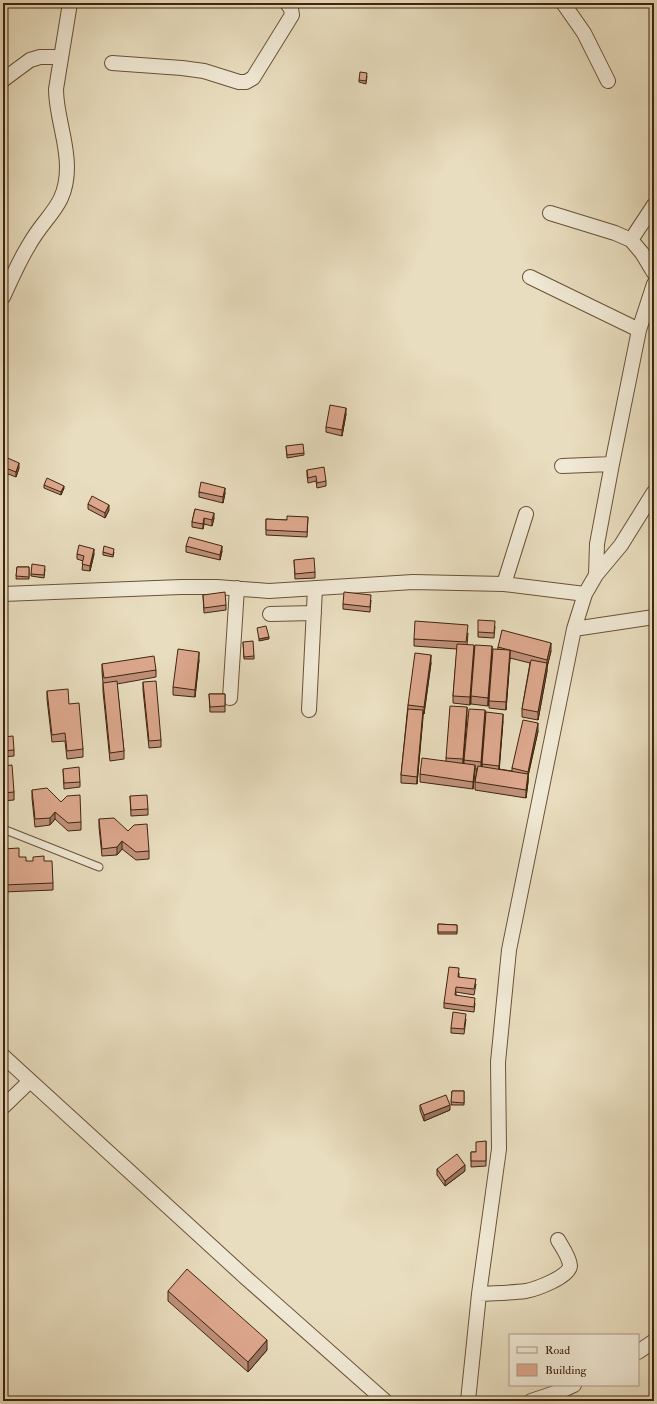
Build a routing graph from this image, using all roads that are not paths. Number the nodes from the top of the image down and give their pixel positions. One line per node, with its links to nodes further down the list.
1 (70, 3): 4 (street)
2 (287, 3): 5 (street)
3 (563, 3): 7 (street)
4 (60, 57): 6 (street); 14 (street)
5 (112, 63)
6 (3, 80)
7 (608, 81)
8 (654, 205): 10 (street)
9 (550, 212): 10 (street)
10 (631, 240): 11 (street)
11 (654, 273)
12 (530, 276): 15 (street)
13 (654, 284): 15 (street)
14 (3, 297)
15 (639, 330): 16 (street)
16 (612, 464): 17 (street); 20 (street)
17 (562, 466)
18 (654, 492): 20 (street)
19 (526, 514): 21 (street)
20 (596, 575): 25 (street)
21 (504, 584): 23 (street); 25 (street)
22 (237, 588): 23 (street); 24 (street); 30 (street)
23 (316, 588): 26 (street)
24 (3, 594)
25 (585, 594): 29 (street)
26 (314, 613): 27 (street); 31 (street)
27 (270, 614)
28 (654, 617): 29 (street)
29 (574, 629): 38 (street)
30 (230, 698)
31 (310, 710)
32 (3, 829): 33 (lane)
33 (98, 867)
34 (3, 1056): 35 (street)
35 (30, 1081): 36 (street); 42 (street)
36 (3, 1107)
37 (558, 1240): 38 (street)
38 (479, 1294): 43 (street)
39 (654, 1341): 40 (street)
40 (639, 1351)
41 (572, 1386): 44 (street)
42 (385, 1401)
43 (468, 1401)
44 (531, 1401)

